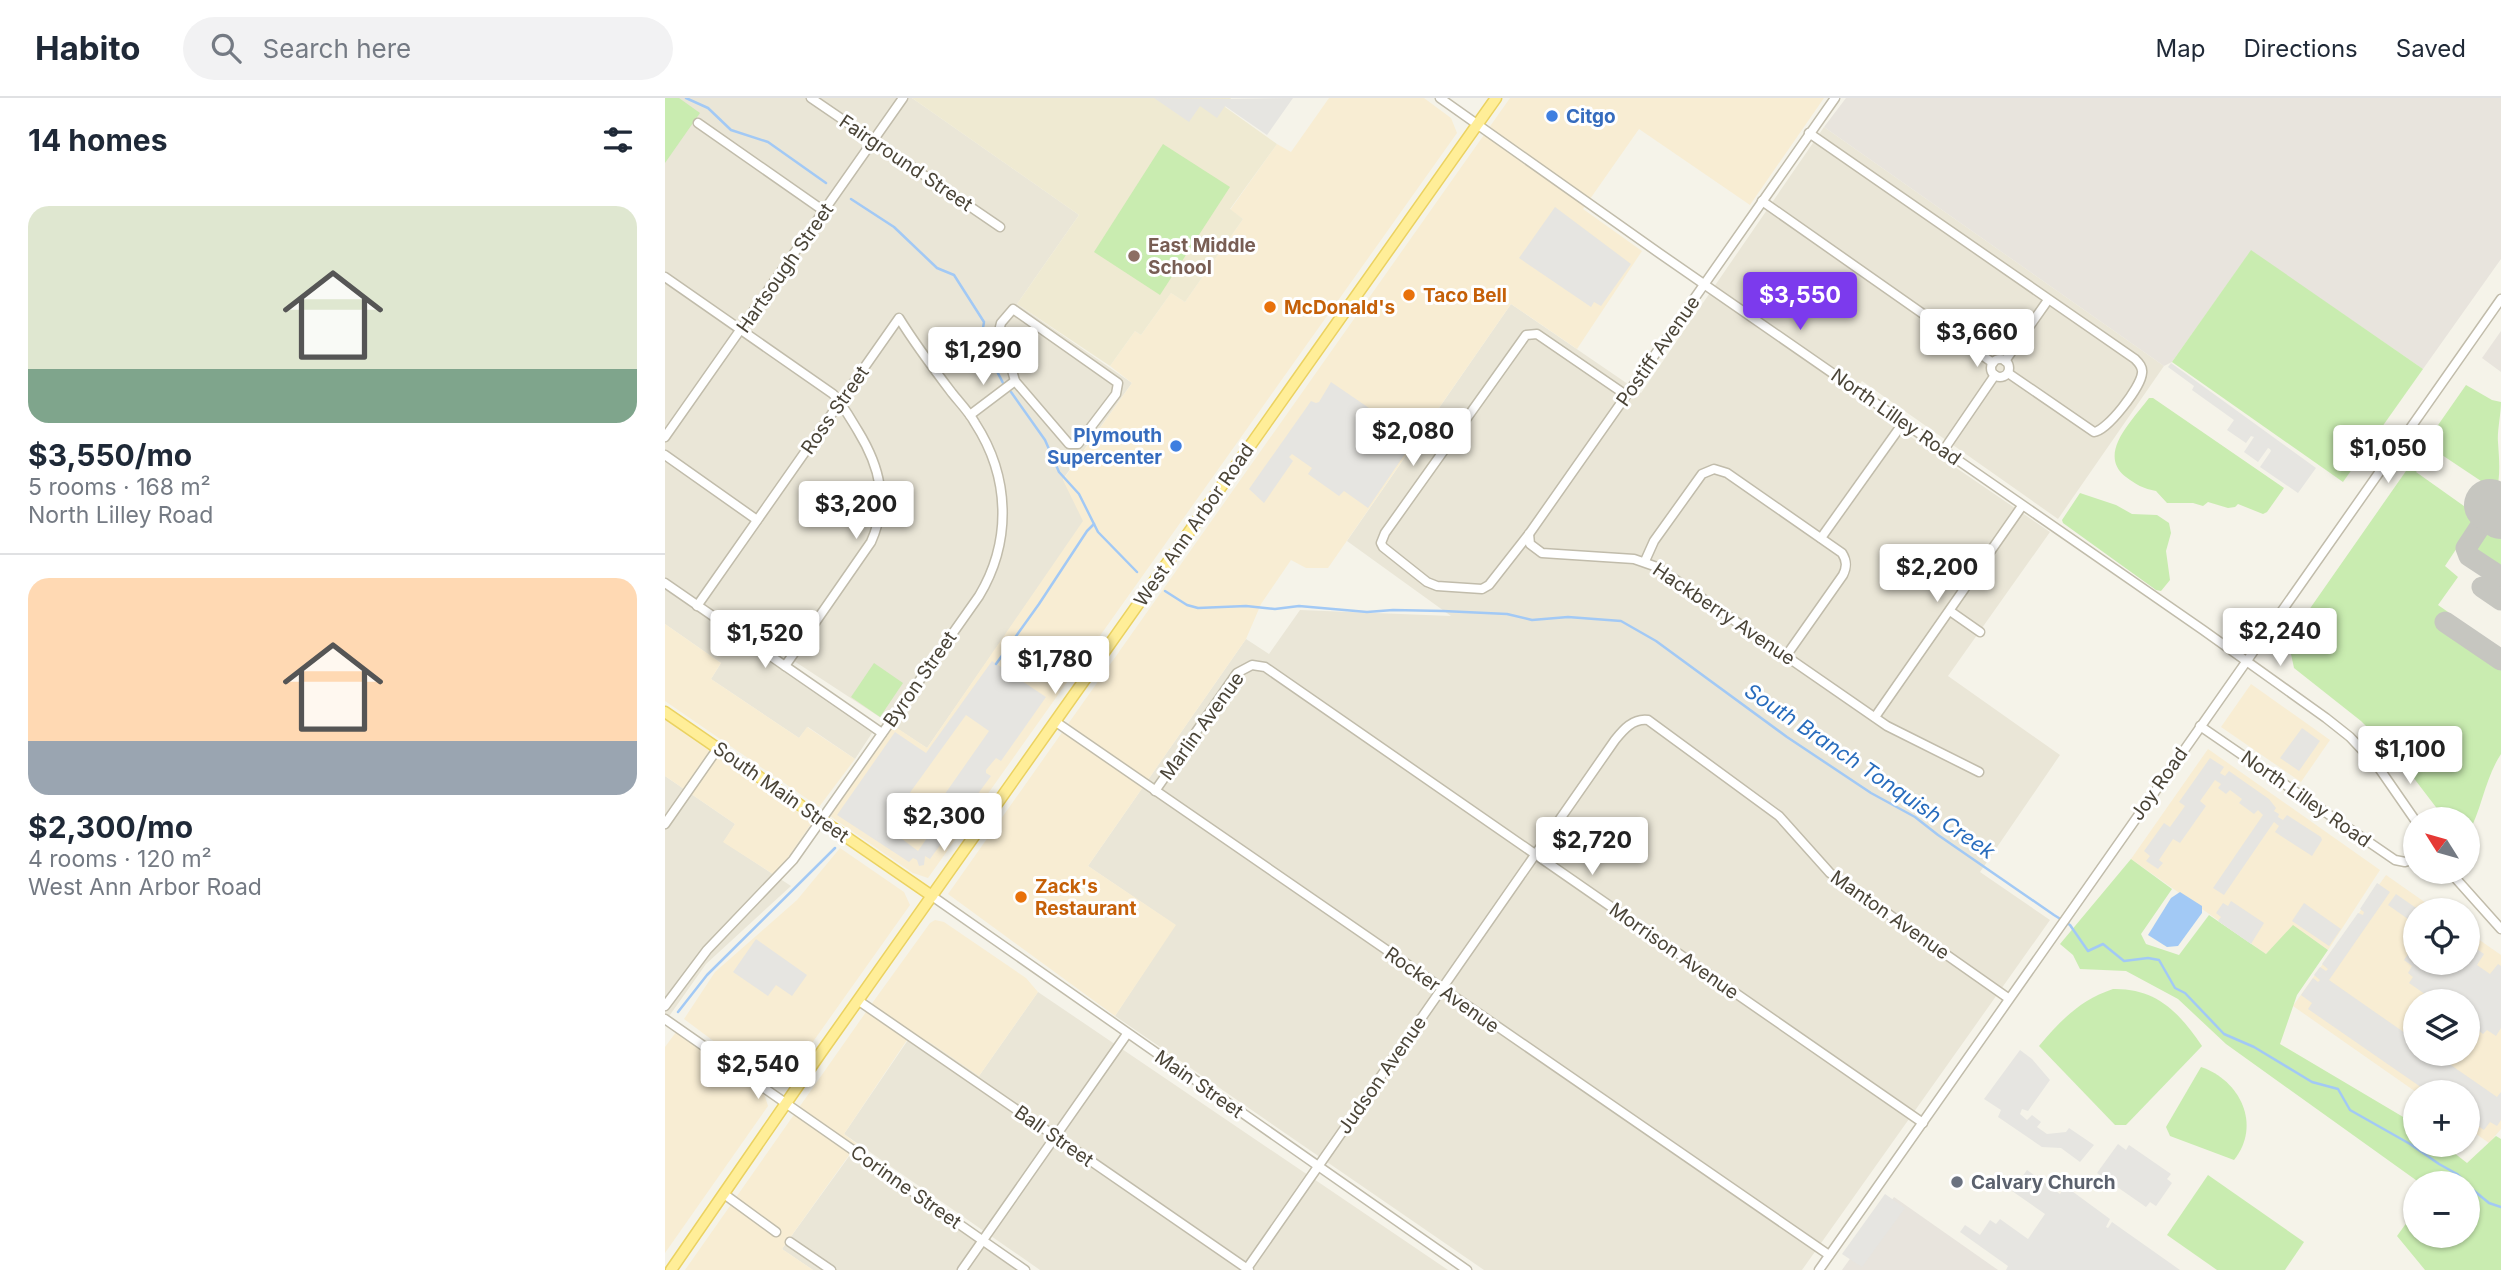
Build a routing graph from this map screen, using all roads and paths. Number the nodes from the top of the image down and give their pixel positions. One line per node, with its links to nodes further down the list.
1 (811, 98): 9 (street, Fairground Street)
2 (903, 98): 9 (street, Hartsough Street)
3 (1440, 98): 7 (street, North Lilley Road)
4 (1496, 98): 7 (main road, West Ann Arbor Road)
5 (1835, 98): 8 (street, Postiff Avenue)
6 (698, 123): 11 (street)
7 (1477, 125): 14 (street, North Lilley Road); 47 (main road, West Ann Arbor Road)
8 (1809, 133): 10 (street, Postiff Avenue); 16 (street)
9 (873, 142): 11 (street, Hartsough Street); 12 (street, Fairground Street)
10 (1762, 201): 14 (street, Postiff Avenue); 20 (street)
11 (824, 211): 18 (street, Hartsough Street)
12 (1000, 227)
13 (665, 277): 18 (street)
14 (1705, 284): 24 (street, Postiff Avenue); 27 (street, North Lilley Road)
15 (2501, 299): 41 (street, Joy Road)
16 (2048, 300): 19 (street); 21 (street)
17 (899, 318): 25 (street, Ross Street); 26 (street, Byron Street)
18 (741, 330): 25 (street); 28 (street, Hartsough Street)
19 (2005, 361): 20 (street); 21 (street)
20 (1993, 363): 22 (street)
21 (2008, 373): 22 (street)
22 (1995, 375): 29 (street)
23 (1014, 381): 23 (street); 26 (street)
24 (1626, 395): 33 (street, Postiff Avenue); 33 (street, Postiff Avenue)
25 (840, 402): 32 (street, Ross Street); 43 (street)
26 (970, 415): 49 (street, Byron Street)
27 (1903, 423): 29 (street, North Lilley Road); 34 (street)
28 (665, 437)
29 (1944, 451): 31 (street, North Lilley Road)
30 (665, 455): 32 (street)
31 (2022, 506): 38 (street); 41 (street, North Lilley Road)
32 (757, 520): 37 (street, Ross Street)
33 (1529, 534): 35 (street, Hackberry Avenue)
34 (1821, 538): 35 (street); 40 (street)
35 (1645, 561): 40 (street, Hackberry Avenue)
36 (665, 583): 37 (street)
37 (697, 606): 43 (street)
38 (1950, 611): 39 (street); 45 (street)
39 (1980, 632)
40 (1786, 656): 45 (street, Hackberry Avenue)
41 (2247, 661): 48 (street, Joy Road); 53 (street, North Lilley Road)
42 (1251, 665): 52 (street, Marlin Avenue); 56 (street, Morrison Avenue)
43 (785, 666): 49 (street)
44 (665, 712): 50 (main road, South Main Street)
45 (1875, 717): 51 (street, Hackberry Avenue)
46 (1648, 720): 56 (street, Judson Avenue); 62 (street, Manton Avenue)
47 (1056, 722): 52 (street, Rocker Avenue); 59 (main road, West Ann Arbor Road)
48 (2200, 726): 57 (street, North Lilley Road); 62 (street, Joy Road)
49 (882, 733): 54 (street, Byron Street)
50 (718, 748): 54 (main road, South Main Street); 55 (street)
51 (1979, 772)
52 (1155, 791): 61 (street, Rocker Avenue)
53 (2406, 807)
54 (821, 820): 59 (main road, South Main Street); 64 (street, Byron Street)
55 (665, 824)
56 (1535, 855): 61 (street, Judson Avenue); 68 (street, Morrison Avenue)
57 (2403, 862)
58 (2461, 884): 60 (street)
59 (932, 897): 63 (main road, West Ann Arbor Road); 66 (street, Main Street)
60 (2501, 929)
61 (1441, 990): 70 (street, Judson Avenue); 75 (street, Rocker Avenue)
62 (2008, 998): 68 (street, Joy Road)
63 (859, 1001): 67 (main road, West Ann Arbor Road); 69 (street, Ball Street)
64 (665, 1006)
65 (665, 1019): 67 (street, Corinne Street)
66 (1127, 1034): 69 (street); 70 (street, Main Street)
67 (786, 1104): 71 (main road, West Ann Arbor Road); 73 (street, Corinne Street)
68 (1923, 1123): 75 (street, Joy Road)
69 (1056, 1138): 73 (street); 80 (street, Ball Street)
70 (1319, 1167): 80 (street, Judson Avenue); 81 (street, Main Street)
71 (724, 1194): 72 (street); 76 (main road, West Ann Arbor Road)
72 (776, 1232)
73 (983, 1240): 78 (street); 79 (street, Corinne Street)
74 (790, 1242): 77 (street)
75 (1829, 1255): 82 (street, Joy Road)
76 (672, 1270)
77 (831, 1270)
78 (962, 1270)
79 (1025, 1270)
80 (1248, 1270)
81 (1467, 1270)
82 (1819, 1270)

